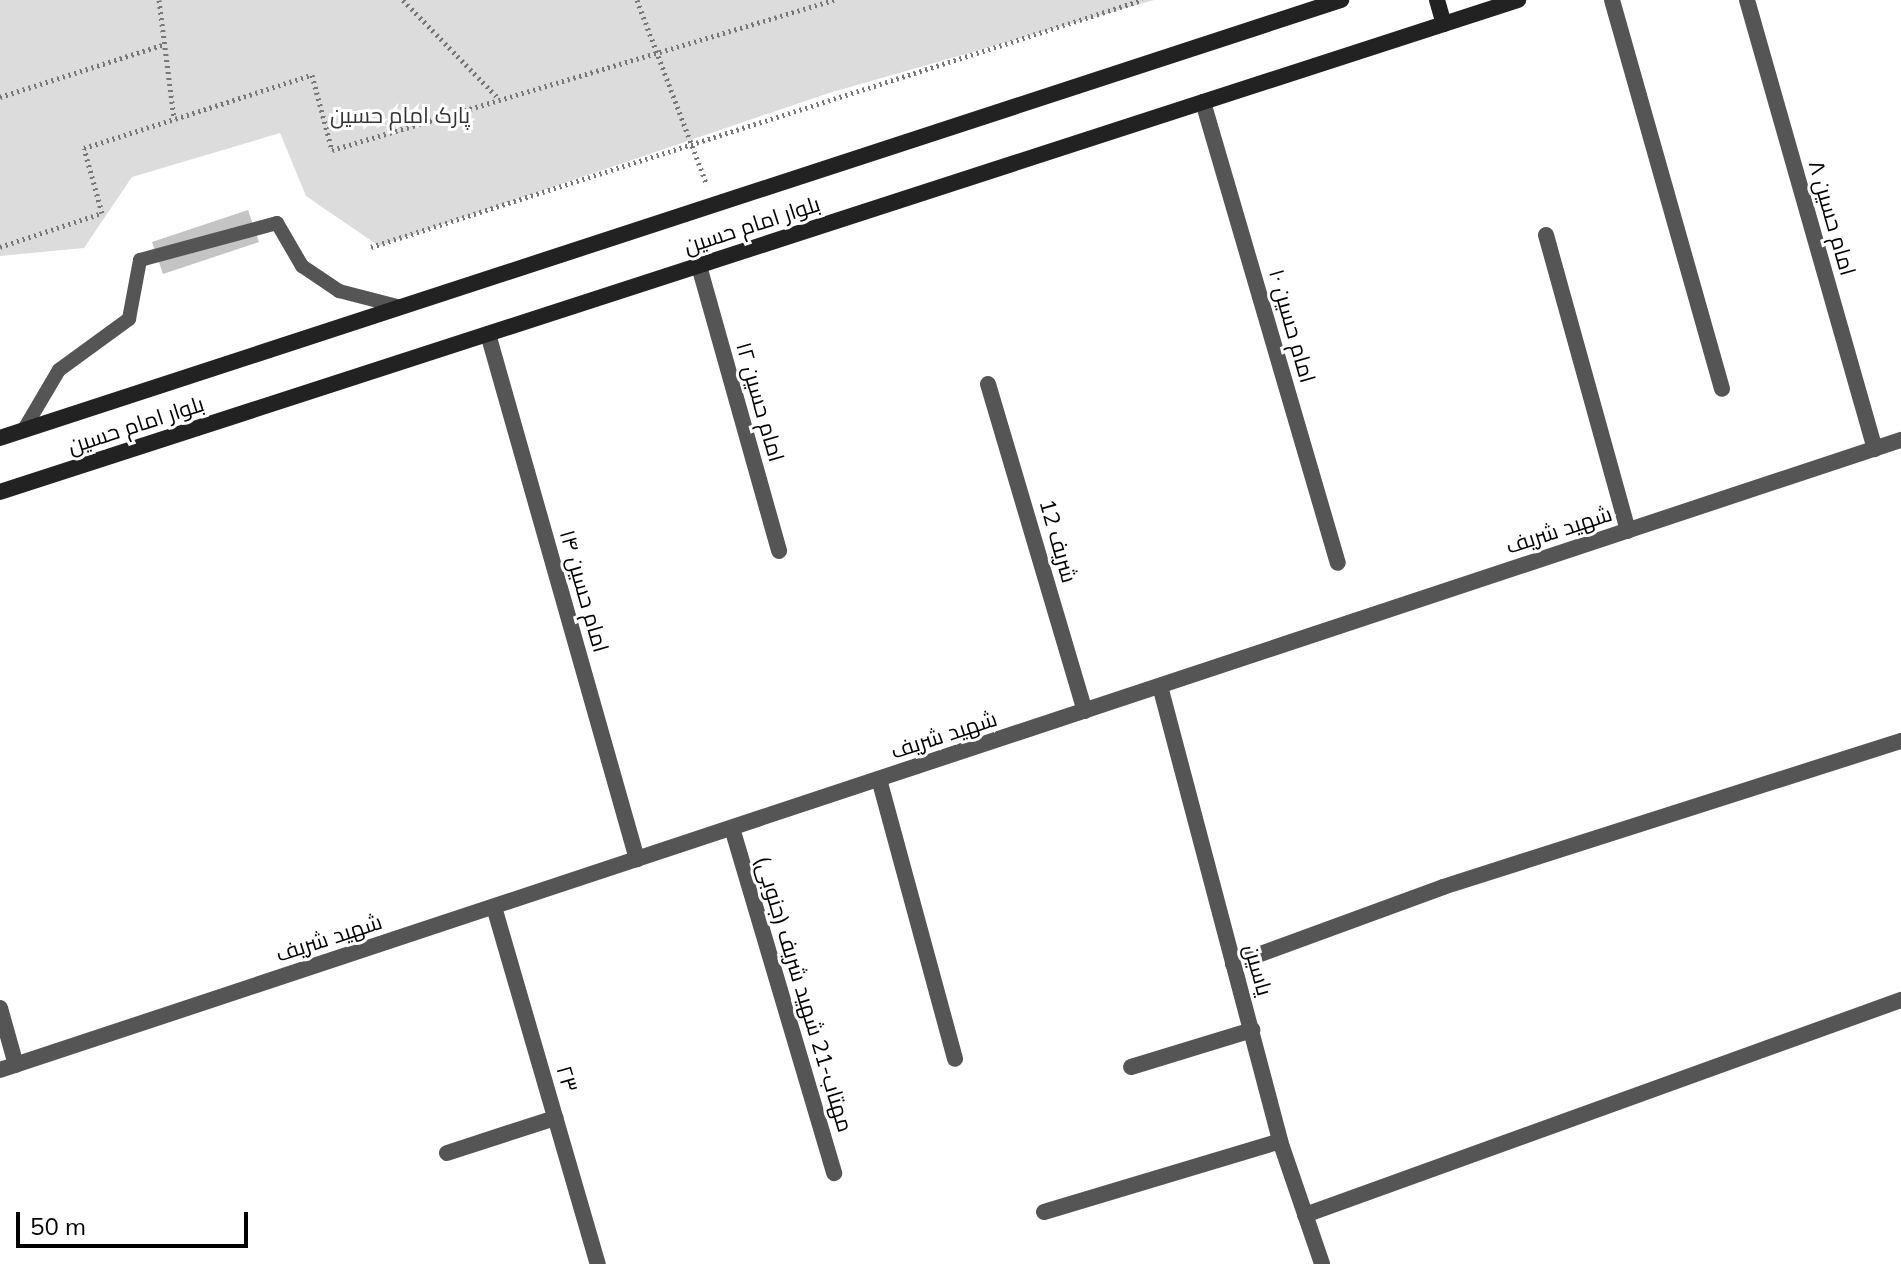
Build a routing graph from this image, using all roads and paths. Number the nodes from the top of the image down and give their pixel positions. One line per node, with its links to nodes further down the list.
1 (159, 0): 12 (path)
2 (403, 0): 15 (path)
3 (637, 0): 13 (path)
4 (834, 0): 13 (path)
5 (1142, 0): 18 (path)
6 (1341, 0): 19 (main road, بلوار امام حسین)
7 (1437, 0): 11 (main road)
8 (1518, 0): 11 (main road, بلوار امام حسین)
9 (1612, 0): 27 (street)
10 (1747, 0): 31 (street, امام حسین ۸)
11 (1444, 24): 16 (main road, بلوار امام حسین)
12 (165, 44): 14 (path); 17 (path)
13 (656, 50): 15 (path); 18 (path)
14 (0, 97)
15 (499, 99): 17 (path)
16 (1203, 102): 23 (main road, بلوار امام حسین); 35 (street, امام حسین ۱۰)
17 (174, 119): 21 (path)
18 (692, 145): 19 (path); 22 (path)
19 (715, 205): 24 (main road, بلوار امام حسین)
20 (1546, 235): 33 (street)
21 (0, 247)
22 (371, 247)
23 (699, 266): 25 (main road, بلوار امام حسین); 34 (street, امام حسین ۱۲)
24 (401, 307): 28 (main road, بلوار امام حسین); 28 (lane)
25 (488, 334): 32 (main road, بلوار امام حسین); 41 (street, امام حسین ۱۴)
26 (988, 384): 37 (street, شریف 12)
27 (1722, 389)
28 (23, 431): 29 (main road, بلوار امام حسین)
29 (0, 438)
30 (1901, 440): 31 (street, شهید شریف)
31 (1875, 449): 33 (street, شهید شریف)
32 (0, 492)
33 (1628, 531): 36 (street, شهید شریف)
34 (779, 551)
35 (1338, 563)
36 (1160, 686): 37 (street, شهید شریف); 43 (street, یاسین)
37 (1085, 711): 39 (street, شهید شریف)
38 (1901, 741): 43 (street)
39 (879, 779): 40 (street, شهید شریف); 47 (street)
40 (732, 828): 41 (street, شهید شریف); 53 (street, مهتاب-21 شهید شریف (جنوبی))
41 (637, 859): 42 (street, شهید شریف)
42 (494, 907): 49 (street, شهید شریف); 50 (street, ۲۳)
43 (1233, 964): 46 (street, یاسین)
44 (1901, 1000): 55 (street)
45 (0, 1008): 49 (street)
46 (1252, 1030): 48 (street); 51 (street, یاسین)
47 (955, 1059)
48 (1131, 1067)
49 (8, 1068)
50 (555, 1118): 52 (street); 56 (street, ۲۳)
51 (1280, 1141): 54 (street); 55 (street, یاسین)
52 (447, 1153)
53 (834, 1173)
54 (1044, 1212)
55 (1305, 1215): 57 (street, یاسین)
56 (598, 1264)
57 (1322, 1264)

